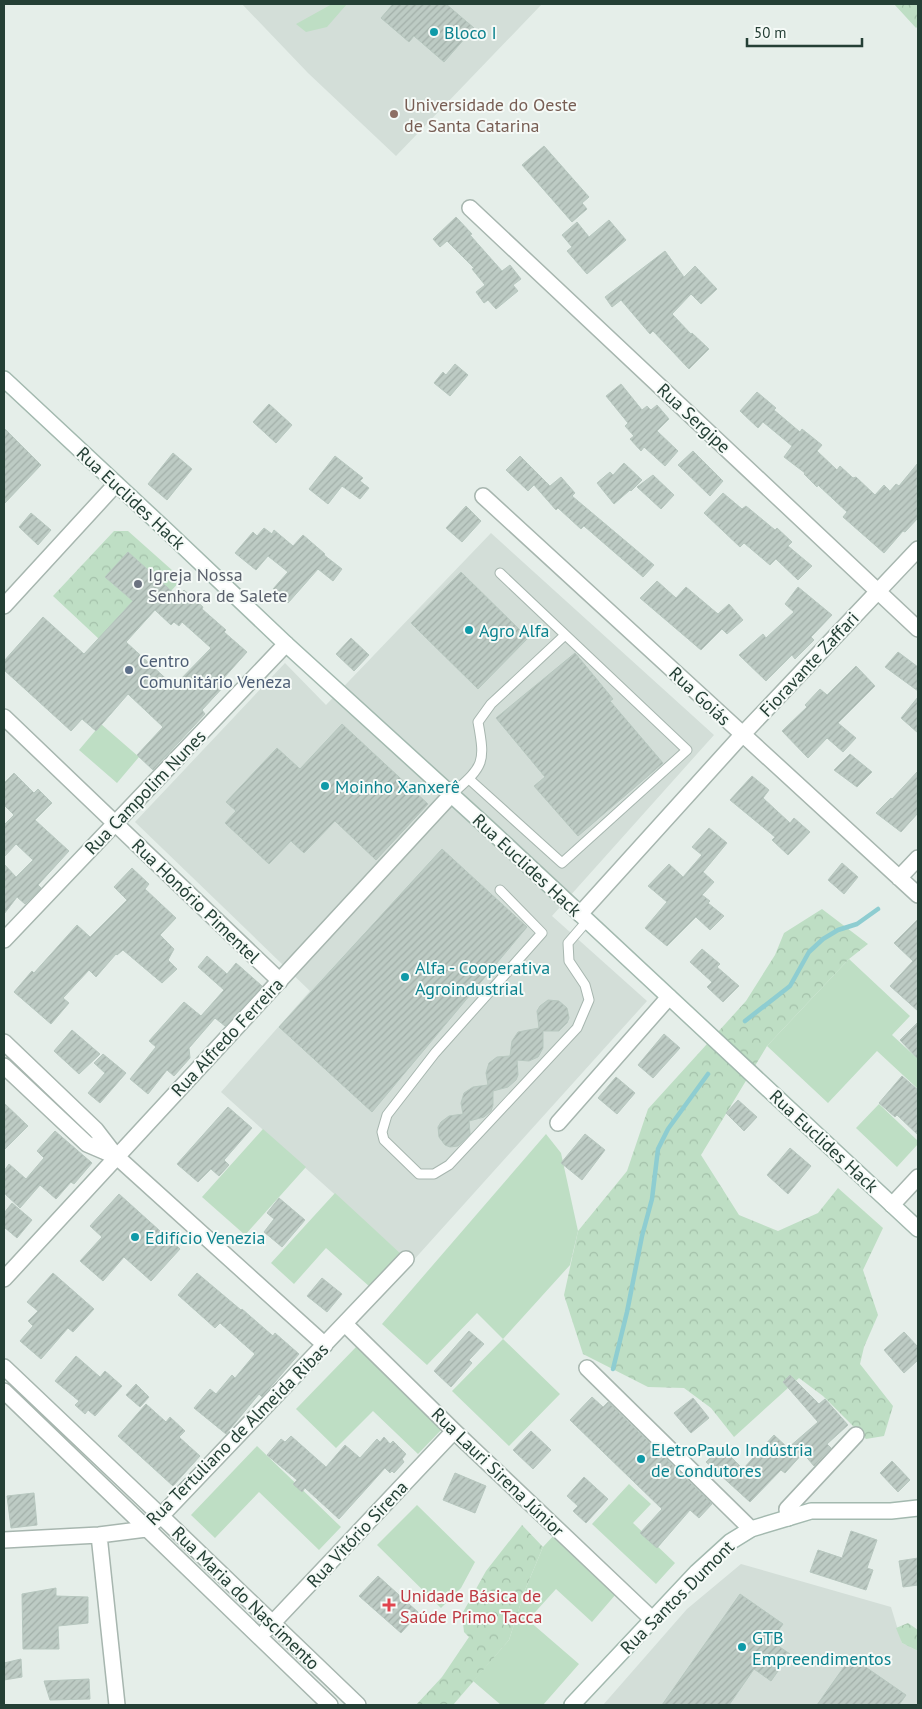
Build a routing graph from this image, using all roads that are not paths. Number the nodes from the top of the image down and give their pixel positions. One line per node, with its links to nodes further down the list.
1 (470, 208): 7 (street, Rua Sergipe)
2 (4, 379): 3 (street, Rua Euclides Hack)
3 (116, 484): 8 (street); 11 (street, Rua Euclides Hack)
4 (483, 496): 13 (street, Rua Goiás)
5 (918, 548): 7 (street, Fioravante Zaffari)
6 (500, 572): 10 (lane)
7 (878, 592): 9 (street, Rua Sergipe); 13 (street, Fioravante Zaffari)
8 (4, 606)
9 (918, 628)
10 (565, 635): 14 (lane); 14 (lane)
11 (286, 644): 15 (street, Rua Euclides Hack); 16 (street, Rua Campolim Nunes)
12 (4, 717): 16 (street, Rua Honório Pimentel)
13 (742, 735): 18 (street, Rua Goiás); 21 (street, Fioravante Zaffari)
14 (469, 779): 15 (lane)
15 (452, 795): 21 (street, Rua Euclides Hack); 23 (street, Rua Alfredo Ferreira)
16 (115, 823): 22 (street, Rua Campolim Nunes); 23 (street, Rua Honório Pimentel)
17 (918, 858): 18 (street)
18 (899, 878): 20 (street, Rua Goiás)
19 (500, 890): 21 (lane)
20 (918, 895)
21 (584, 917): 24 (street, Rua Euclides Hack)
22 (4, 940)
23 (280, 981): 30 (street, Rua Alfredo Ferreira)
24 (669, 997): 29 (street); 32 (street, Rua Euclides Hack)
25 (6, 1049): 27 (street)
26 (4, 1066): 28 (street)
27 (60, 1096): 28 (street); 30 (street)
28 (48, 1108): 30 (street)
29 (558, 1123)
30 (116, 1156): 35 (street, Rua Alfredo Ferreira); 37 (street)
31 (918, 1177): 32 (street)
32 (892, 1205): 33 (street, Rua Euclides Hack)
33 (918, 1229)
34 (406, 1259): 36 (street, Rua Tertuliano de Almeida Ribas)
35 (4, 1280)
36 (345, 1324): 37 (street, Rua Tertuliano de Almeida Ribas); 42 (street, Rua Lauri Sirena Júnior)
37 (325, 1345): 47 (street, Rua Tertuliano de Almeida Ribas)
38 (4, 1367): 40 (street, Rua Maria do Nascimento)
39 (587, 1368): 50 (street)
40 (25, 1387): 41 (lane); 44 (street, Rua Maria do Nascimento)
41 (9, 1396): 45 (street, Rua Maria do Nascimento)
42 (454, 1431): 55 (street, Rua Lauri Sirena Júnior); 56 (street, Rua Vitório Sirena)
43 (856, 1435): 48 (street)
44 (78, 1437): 45 (lane); 47 (street, Rua Maria do Nascimento)
45 (64, 1450): 49 (street, Rua Maria do Nascimento)
46 (918, 1508): 48 (street, Rua Santos Dumont)
47 (161, 1516): 49 (street, Rua Tertuliano de Almeida Ribas); 53 (street, Rua Maria do Nascimento)
48 (788, 1518): 50 (street, Rua Santos Dumont)
49 (146, 1529): 51 (street, Rua Tertuliano de Almeida Ribas); 54 (street, Rua Maria do Nascimento)
50 (751, 1529): 55 (street, Rua Santos Dumont)
51 (99, 1535): 52 (street, Rua Tertuliano de Almeida Ribas); 59 (street)
52 (4, 1540)
53 (228, 1580): 54 (lane); 56 (street, Rua Maria do Nascimento)
54 (215, 1595): 57 (street, Rua Maria do Nascimento)
55 (652, 1619): 62 (street, Rua Santos Dumont)
56 (273, 1623): 57 (street, Rua Vitório Sirena); 58 (street, Rua Maria do Nascimento)
57 (259, 1637): 60 (street, Rua Maria do Nascimento)
58 (343, 1691): 60 (lane); 61 (street, Rua Maria do Nascimento)
59 (117, 1705)
60 (330, 1705)
61 (358, 1705)
62 (572, 1705)

